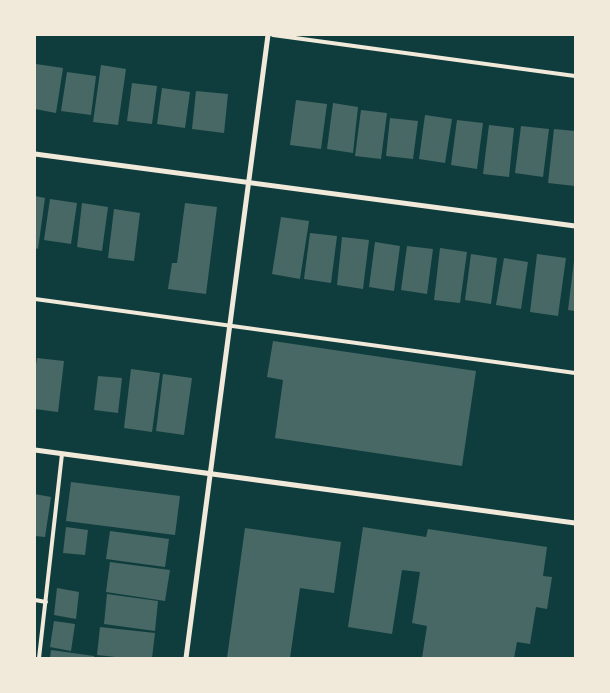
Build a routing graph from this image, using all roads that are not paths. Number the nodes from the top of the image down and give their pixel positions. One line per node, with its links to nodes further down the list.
1 (268, 35): 5 (street)
2 (273, 35): 3 (lane)
3 (575, 76)
4 (35, 154): 5 (street)
5 (249, 183): 6 (street); 8 (street)
6 (575, 226)
7 (35, 299): 8 (lane)
8 (230, 325): 9 (lane); 12 (street)
9 (575, 372)
10 (35, 450): 11 (street)
11 (62, 454): 12 (street); 15 (lane)
12 (210, 474): 13 (street); 17 (street)
13 (575, 523)
14 (35, 600): 15 (lane)
15 (46, 602): 16 (lane)
16 (39, 658)
17 (186, 658)

